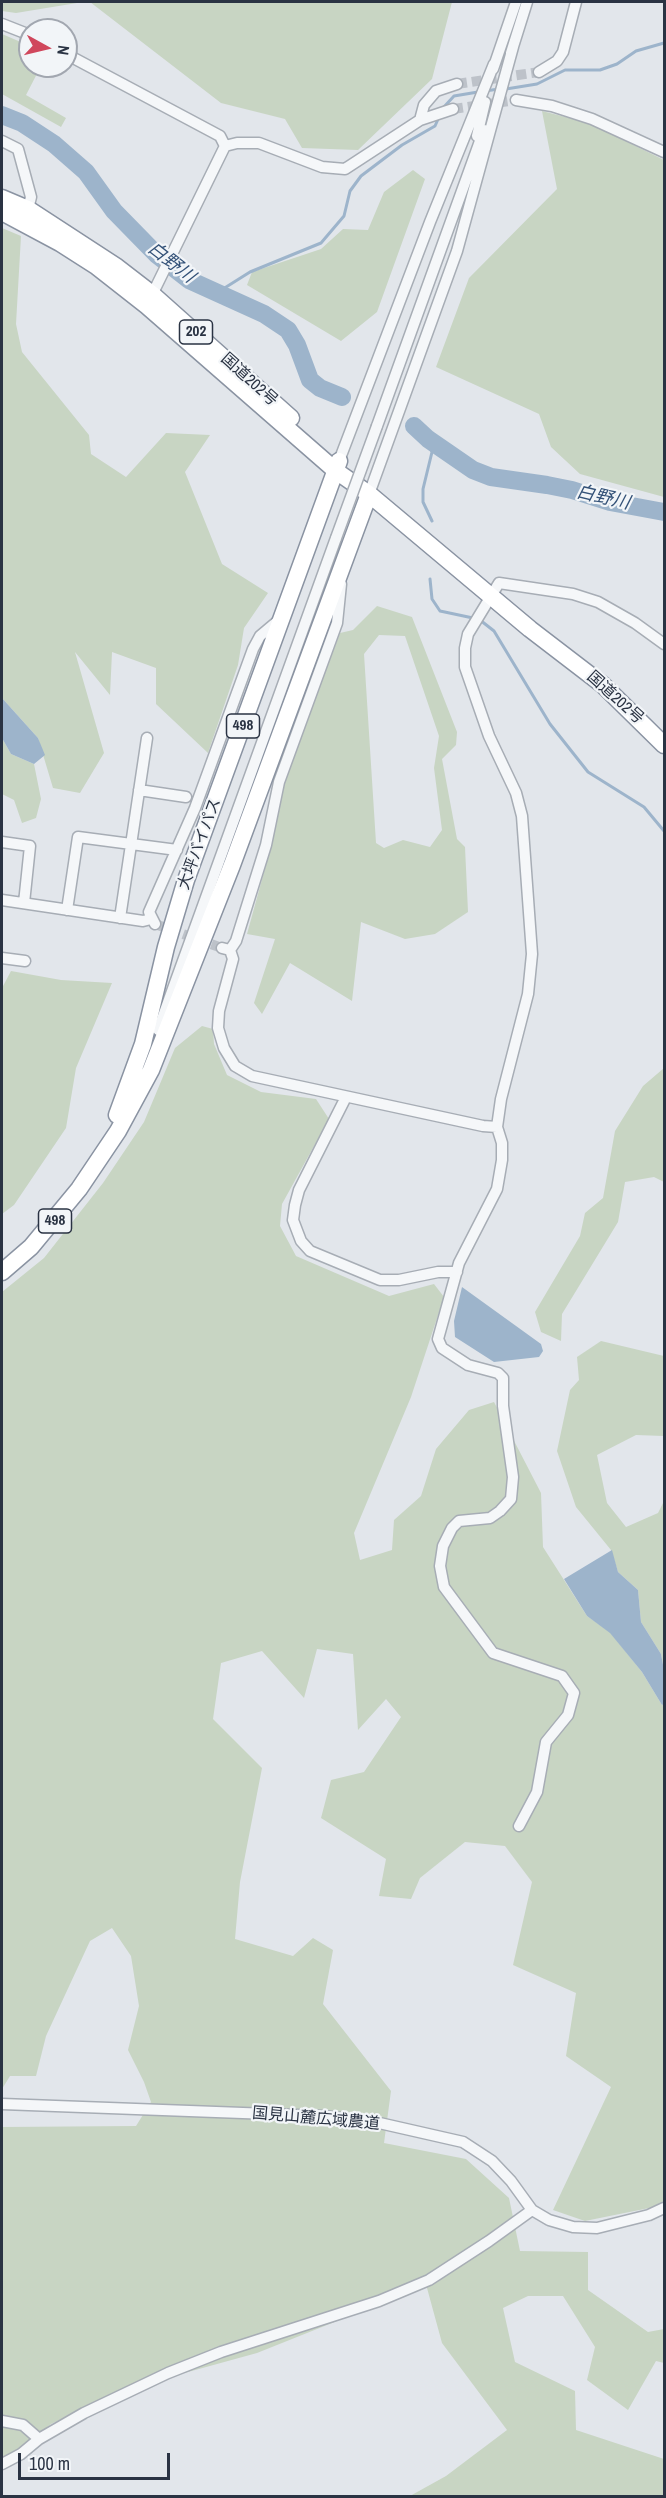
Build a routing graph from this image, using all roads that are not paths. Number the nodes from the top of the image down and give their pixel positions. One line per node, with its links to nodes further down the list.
1 (516, 2): 8 (street)
2 (527, 2): 6 (street)
3 (576, 2): 9 (street)
4 (2, 24): 5 (street)
5 (18, 30)
6 (513, 47): 17 (street); 23 (street)
7 (78, 60): 15 (street)
8 (494, 64): 17 (street); 22 (street)
9 (538, 72)
10 (457, 84): 13 (street)
11 (516, 100): 16 (street)
12 (453, 109): 13 (street)
13 (420, 120): 15 (street)
14 (2, 141): 19 (street)
15 (225, 146): 21 (street)
16 (664, 152)
17 (469, 172): 43 (street, bridge)
18 (2, 198): 19 (highway, 国道202号 / 202)
19 (28, 209): 21 (highway, 国道202号 / 202)
20 (2, 212): 21 (highway, 国道202号 / 202)
21 (150, 300): 22 (highway, 国道202号 / 202)
22 (338, 466): 23 (highway, 国道202号 / 202); 26 (highway, 大坪バイパス / 498)
23 (369, 494): 24 (highway, 大坪バイパス / 498); 25 (highway, 国道202号 / 202)
24 (344, 559): 41 (street); 43 (highway, 大坪バイパス / 498)
25 (491, 595): 27 (street); 29 (highway, 国道202号 / 202); 42 (street)
26 (282, 618): 34 (street); 44 (highway, 大坪バイパス / 498)
27 (664, 644)
28 (147, 738): 30 (street)
29 (664, 745)
30 (139, 790): 31 (street); 33 (street)
31 (186, 797)
32 (2, 842): 36 (street)
33 (131, 843): 34 (street); 37 (street); 38 (street)
34 (177, 850): 38 (street)
35 (2, 900): 36 (street)
36 (24, 903): 37 (street)
37 (68, 910): 38 (street)
38 (120, 918)
39 (2, 958): 40 (street)
40 (25, 961)
41 (346, 1097): 42 (street); 46 (street)
42 (497, 1127): 46 (street)
43 (98, 1161): 44 (highway, 大坪バイパス / 498)
44 (54, 1222): 45 (highway, 大坪バイパス / 498)
45 (2, 1272)
46 (457, 1272): 47 (street)
47 (519, 1826)
48 (2, 2104): 50 (street, 国見山麓広域農道)
49 (664, 2208): 50 (street, 国見山麓広域農道)
50 (532, 2210): 52 (street)
51 (2, 2421): 52 (street)
52 (39, 2439): 53 (street)
53 (2, 2464)

